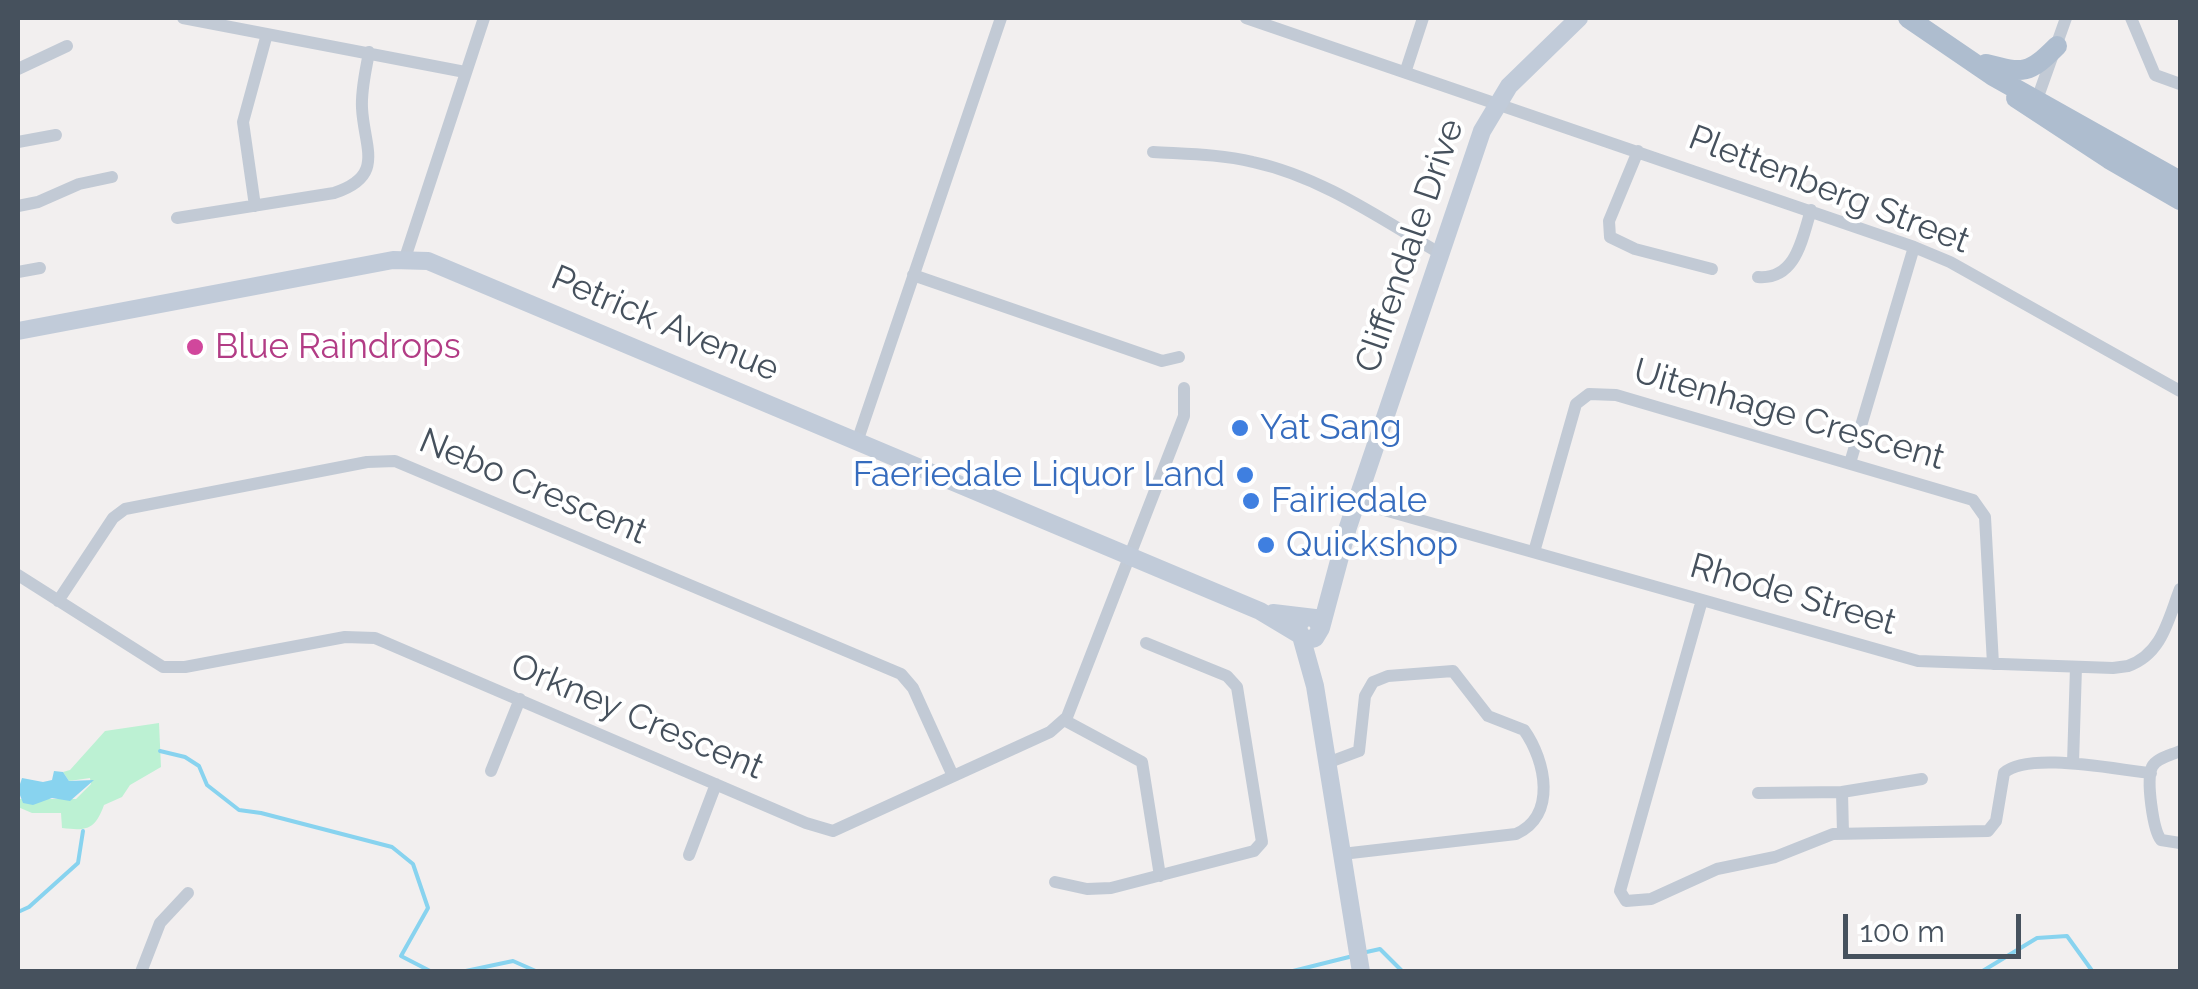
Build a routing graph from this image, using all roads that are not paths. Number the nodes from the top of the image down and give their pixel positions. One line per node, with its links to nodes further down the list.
1 (183, 18): 10 (street)
2 (484, 18): 17 (street)
3 (1001, 18): 38 (street)
4 (1246, 18): 16 (street, Plettenberg Street)
5 (1423, 18): 16 (street)
6 (1579, 18): 19 (street, Cliffendale Drive)
7 (1908, 18): 14 (main road)
8 (2066, 18): 12 (street)
9 (2131, 18): 18 (street)
10 (266, 34): 13 (street); 29 (street)
11 (67, 46): 15 (street)
12 (2057, 46): 14 (main road); 20 (street)
13 (368, 52): 17 (street); 29 (street)
14 (1965, 57): 20 (main road)
15 (18, 69)
16 (1406, 70): 19 (street, Plettenberg Street)
17 (466, 72): 34 (street)
18 (2180, 84)
19 (1497, 102): 23 (street, Plettenberg Street); 33 (street, Cliffendale Drive)
20 (2035, 105): 26 (main road); 27 (main road)
21 (56, 135): 22 (street)
22 (18, 142)
23 (1638, 150): 30 (street, Plettenberg Street); 36 (street)
24 (1152, 152): 33 (street)
25 (112, 177): 28 (street)
26 (2180, 181)
27 (2180, 200)
28 (18, 206)
29 (255, 206): 31 (street)
30 (1811, 210): 32 (street, Plettenberg Street); 39 (street)
31 (177, 218)
32 (1914, 248): 43 (street, Plettenberg Street); 45 (street)
33 (1441, 254): 46 (street, Cliffendale Drive)
34 (405, 258): 40 (street, Petrick Avenue); 44 (street, Petrick Avenue)
35 (40, 268): 37 (street)
36 (1712, 269)
37 (18, 272)
38 (913, 275): 41 (street); 44 (street)
39 (1758, 277)
40 (18, 331)
41 (1179, 357)
42 (1184, 388): 48 (street)
43 (2180, 391)
44 (858, 440): 48 (street, Petrick Avenue)
45 (1850, 463): 47 (street, Uitenhage Crescent); 55 (street, Uitenhage Crescent)
46 (1356, 502): 47 (street, Rhode Street); 53 (street, Cliffendale Drive)
47 (1534, 552): 51 (street, Rhode Street)
48 (1130, 556): 53 (street, Petrick Avenue); 58 (street)
49 (18, 574): 52 (street, Orkney Crescent)
50 (2180, 589): 56 (street, Rhode Street)
51 (1702, 600): 55 (street, Rhode Street); 69 (street)
52 (58, 601): 57 (street, Orkney Crescent); 64 (street, Nebo Crescent)
53 (1308, 628): 60 (street, Cliffendale Drive)
54 (1146, 643): 73 (street)
55 (1993, 664): 56 (street, Rhode Street)
56 (2076, 667): 61 (street)
57 (520, 699): 62 (street); 66 (street, Orkney Crescent)
58 (1064, 720): 64 (street, Orkney Crescent); 73 (street)
59 (2180, 752): 63 (street)
60 (1327, 763): 71 (street, Cliffendale Drive); 71 (street)
61 (2074, 763): 63 (street); 69 (street)
62 (491, 771)
63 (2150, 773): 70 (street)
64 (953, 776): 66 (street, Orkney Crescent)
65 (1922, 779): 67 (street)
66 (716, 784): 72 (street)
67 (1842, 792): 68 (street); 69 (street)
68 (1758, 794)
69 (1843, 834)
70 (2180, 843)
71 (1342, 854): 76 (street, Cliffendale Drive)
72 (690, 855)
73 (1160, 876): 74 (street)
74 (1056, 882)
75 (188, 893): 77 (street)
76 (1360, 967)
77 (140, 972)

